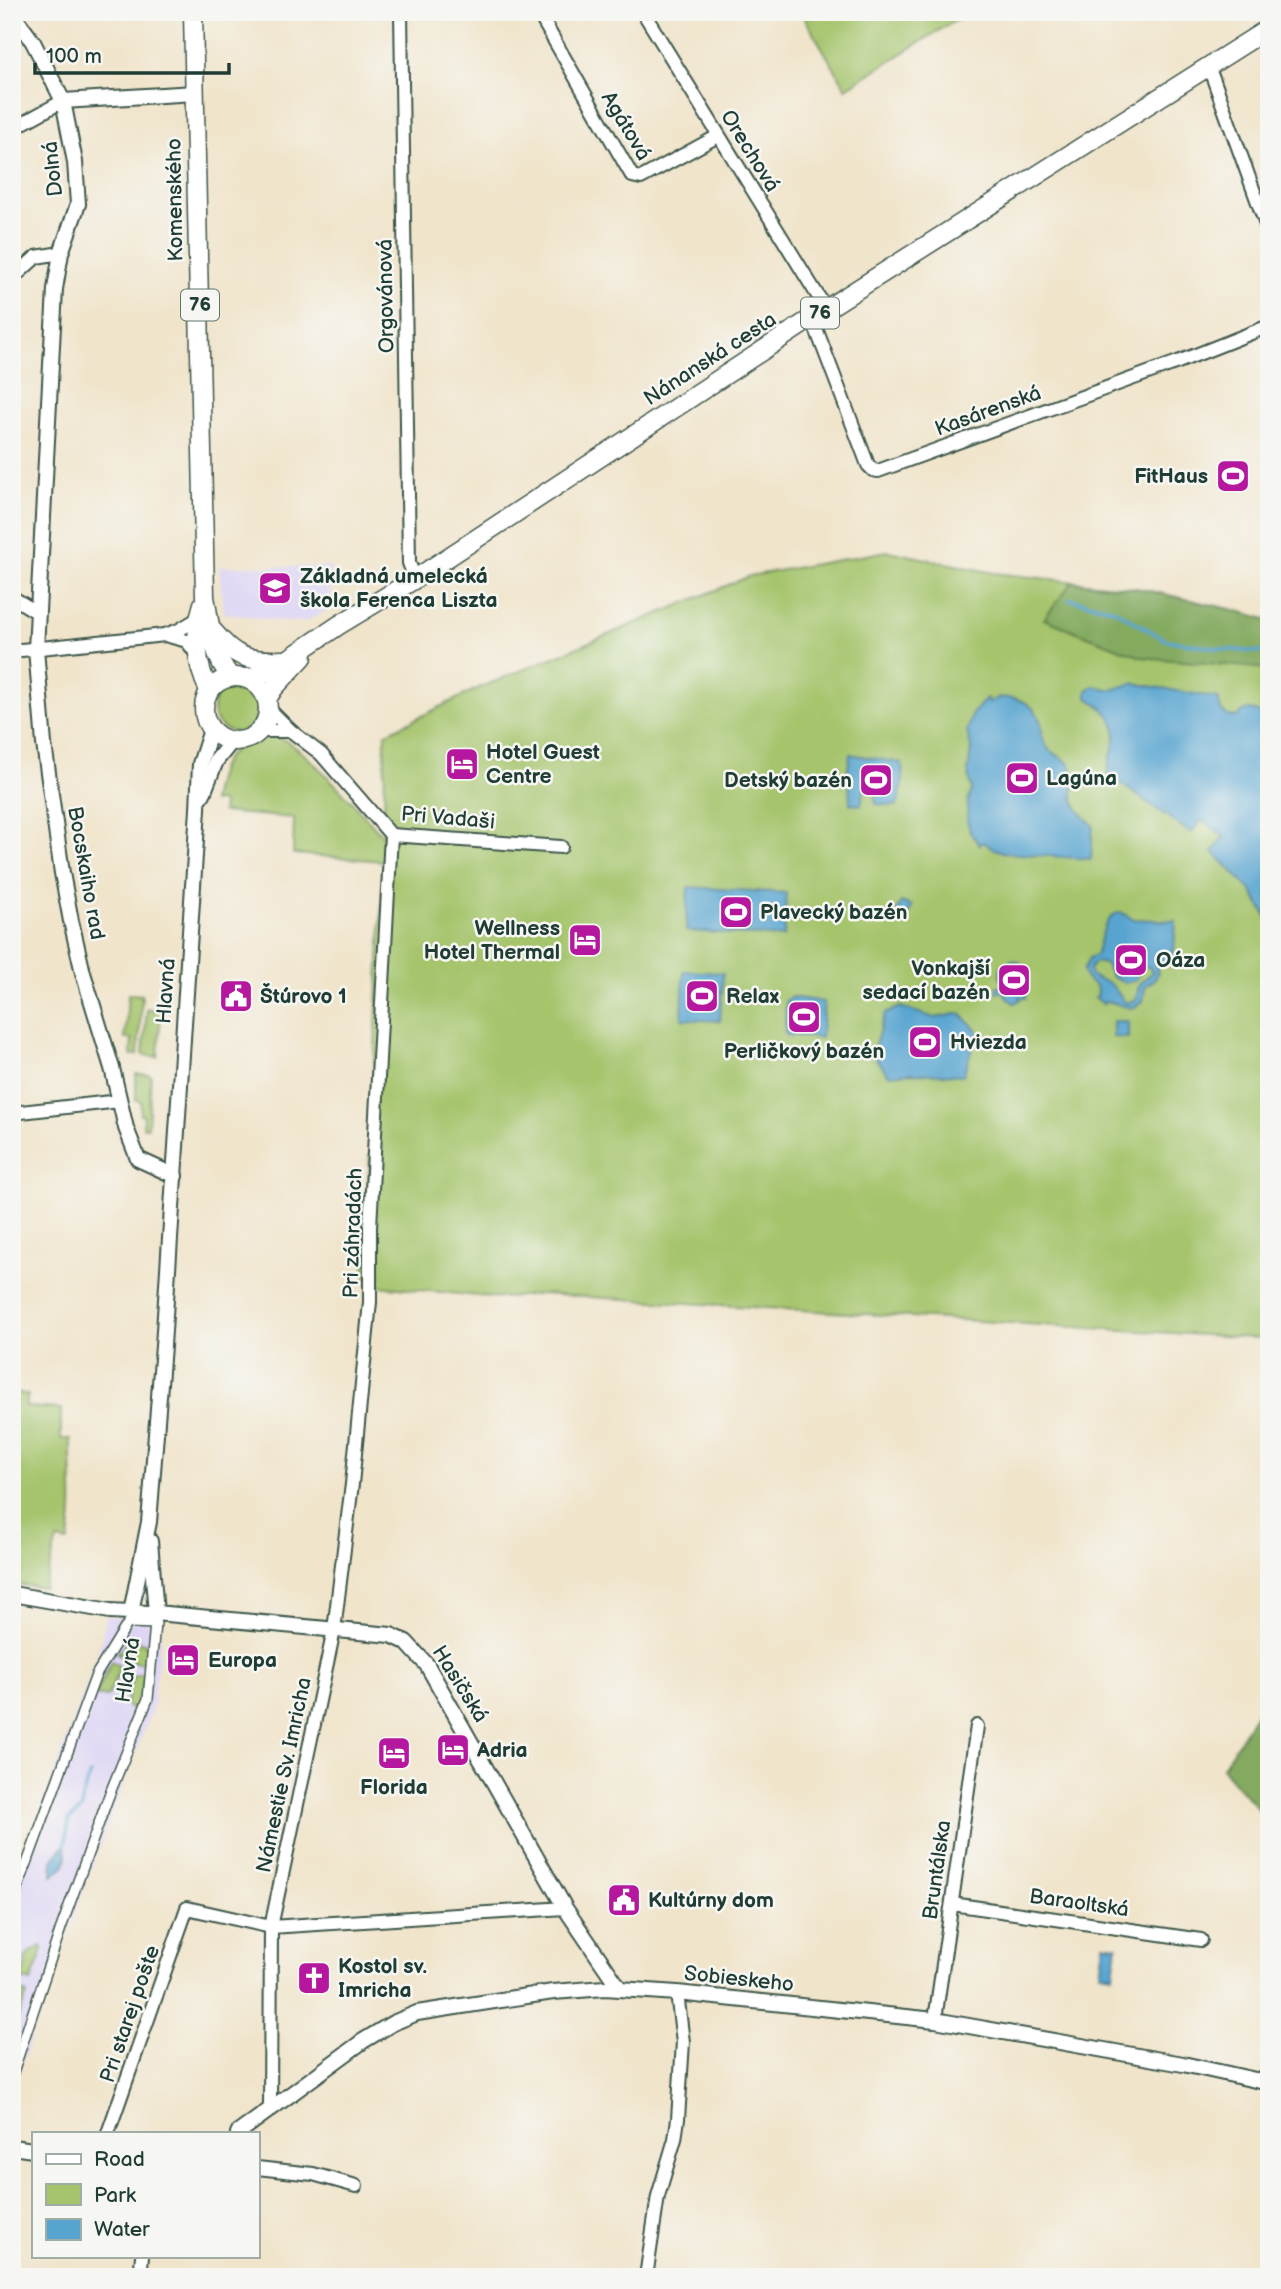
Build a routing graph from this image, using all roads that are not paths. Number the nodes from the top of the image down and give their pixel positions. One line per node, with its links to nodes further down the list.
1 (193, 12): 8 (main road, Komenského / 76)
2 (401, 12): 17 (street, Orgovánová)
3 (538, 12): 11 (street, Agátová)
4 (643, 12): 11 (street, Orechová)
5 (12, 13): 9 (street, Dolná)
6 (1269, 28): 7 (main road, Nánanská cesta / 76)
7 (1207, 67): 12 (street); 15 (main road, Nánanská cesta / 76)
8 (195, 93): 9 (street); 20 (main road, Komenského / 76)
9 (63, 101): 10 (street); 13 (street, Dolná)
10 (12, 129)
11 (718, 136): 15 (street, Orechová)
12 (1269, 233)
13 (61, 253): 14 (street); 19 (street, Dolná)
14 (12, 279)
15 (819, 314): 16 (street, Kasárenská); 17 (main road, Nánanská cesta / 76)
16 (1269, 326)
17 (415, 579): 22 (main road, Nánanská cesta / 76)
18 (12, 597): 19 (street)
19 (38, 613): 23 (street, Dolná)
20 (205, 623): 21 (street); 25 (main road, 76); 26 (main road); 27 (main road)
21 (165, 635): 23 (street); 25 (street)
22 (320, 639): 26 (main road, 76); 29 (main road, 76)
23 (36, 649): 24 (street); 37 (street, Bocskaiho rad)
24 (12, 651)
25 (198, 655): 28 (main road, 76)
26 (286, 660): 27 (main road, 76)
27 (239, 678): 28 (main road, 76); 29 (main road)
28 (209, 690): 30 (main road, 76)
29 (267, 703): 31 (main road, 76); 32 (street, Pri Vadaši)
30 (211, 730): 33 (main road); 34 (street, Hlavná)
31 (259, 731): 32 (street); 33 (main road)
32 (291, 731): 35 (street, Pri Vadaši)
33 (232, 741): 34 (street, Hlavná)
34 (198, 809): 39 (street, Hlavná)
35 (391, 835): 36 (street, Pri Vadaši); 44 (street, Pri záhradách)
36 (561, 847)
37 (120, 1101): 38 (street); 39 (street)
38 (12, 1113)
39 (175, 1176): 40 (street, Hlavná)
40 (149, 1522): 42 (street, Hlavná); 43 (street, Hlavná)
41 (12, 1594): 42 (street, Hasičská)
42 (129, 1618): 43 (street, Hasičská); 46 (street, Hlavná)
43 (156, 1619): 44 (street, Hasičská); 54 (street, Hlavná)
44 (334, 1630): 48 (street, Hasičská); 49 (street, Námestie Sv. Imricha)
45 (978, 1726): 47 (street, Bruntálska)
46 (12, 1904)
47 (952, 1904): 50 (street, Baraoltská); 53 (street, Bruntálska)
48 (565, 1908): 49 (street); 51 (street, Hasičská)
49 (271, 1927): 56 (street, Námestie Sv. Imricha); 57 (street, Pri starej pošte)
50 (1201, 1940)
51 (620, 1989): 52 (street, Sobieskeho); 56 (street, Sobieskeho)
52 (677, 1993): 53 (street, Sobieskeho); 65 (street)
53 (935, 2020): 55 (street, Sobieskeho)
54 (12, 2075)
55 (1269, 2083)
56 (270, 2110): 58 (street, Sobieskeho)
57 (108, 2132)
58 (239, 2132)
59 (12, 2147): 60 (street)
60 (32, 2150)
61 (259, 2168): 62 (street)
62 (356, 2186)
63 (142, 2258): 64 (street)
64 (140, 2277)
65 (646, 2277)

